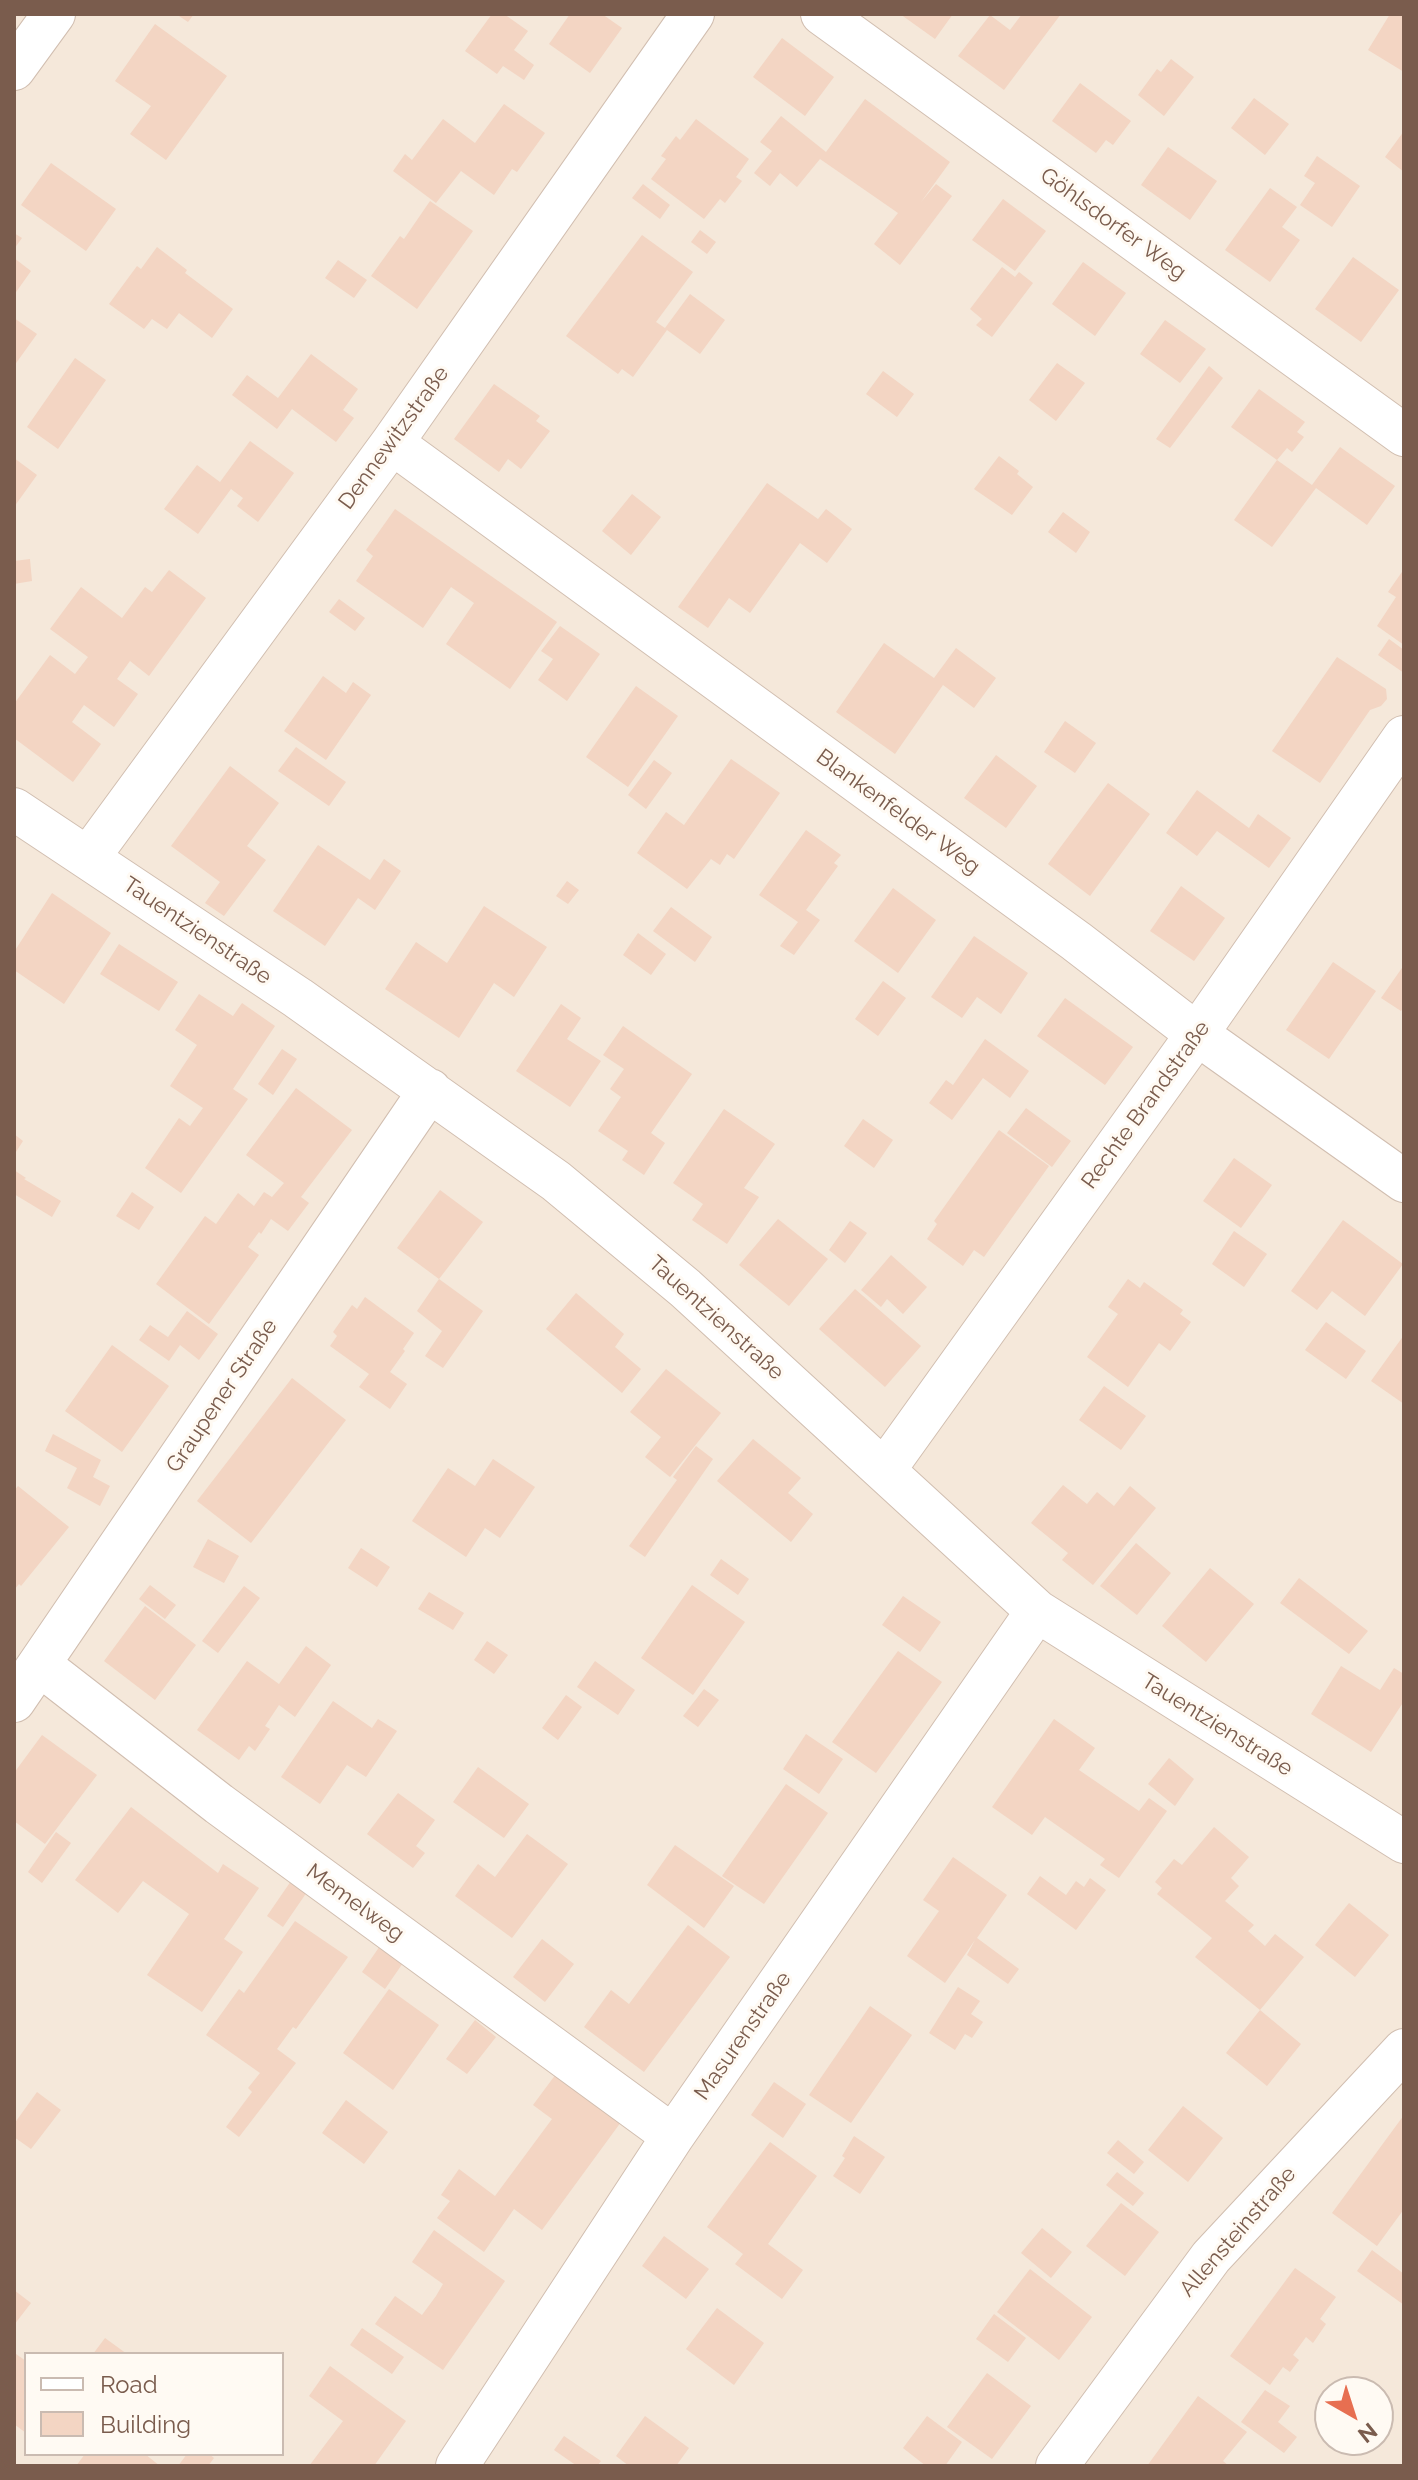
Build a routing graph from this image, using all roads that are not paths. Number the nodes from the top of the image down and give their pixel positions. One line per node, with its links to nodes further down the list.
1 (54, 14): 4 (street)
2 (693, 14): 6 (street, Dennewitzstraße)
3 (822, 14): 5 (street, Göhlsdorfer Weg)
4 (14, 69)
5 (1404, 435)
6 (392, 443): 9 (street, Dennewitzstraße); 10 (street, Blankenfelder Weg)
7 (1404, 737): 10 (street, Rechte Brandstraße)
8 (20, 826): 9 (street, Tauentzienstraße)
9 (88, 858): 11 (street, Tauentzienstraße)
10 (1197, 1034): 12 (street, Blankenfelder Weg); 13 (street, Rechte Brandstraße)
11 (430, 1090): 13 (street, Tauentzienstraße); 15 (street, Graupener Straße)
12 (1404, 1181)
13 (885, 1469): 14 (street, Tauentzienstraße)
14 (1037, 1611): 17 (street, Tauentzienstraße); 19 (street, Masurenstraße)
15 (40, 1665): 16 (street, Graupener Straße); 19 (street, Memelweg)
16 (14, 1701)
17 (1404, 1842)
18 (1404, 2050): 21 (street, Allensteinstraße)
19 (673, 2136): 20 (street, Masurenstraße)
20 (457, 2466)
21 (1057, 2466)

